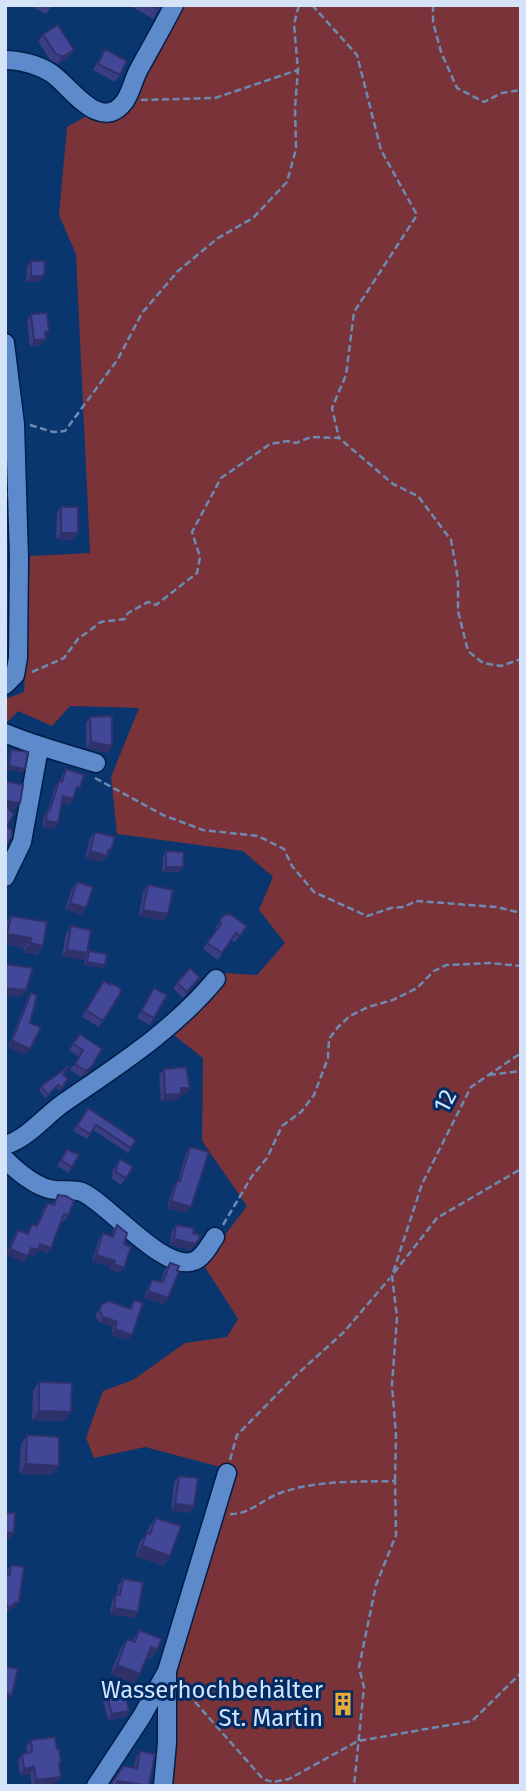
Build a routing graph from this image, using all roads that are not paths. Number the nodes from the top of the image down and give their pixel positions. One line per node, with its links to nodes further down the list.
1 (174, 5): 2 (street)
2 (5, 60)
3 (5, 343): 4 (street)
4 (10, 680)
5 (5, 733): 6 (street)
6 (39, 747): 7 (street); 8 (street)
7 (96, 771)
8 (5, 877)
9 (216, 979): 10 (street)
10 (5, 1145)
11 (5, 1159): 12 (street)
12 (215, 1237)
13 (227, 1473): 14 (street)
14 (167, 1671): 15 (street); 16 (street)
15 (96, 1786)
16 (163, 1786)

